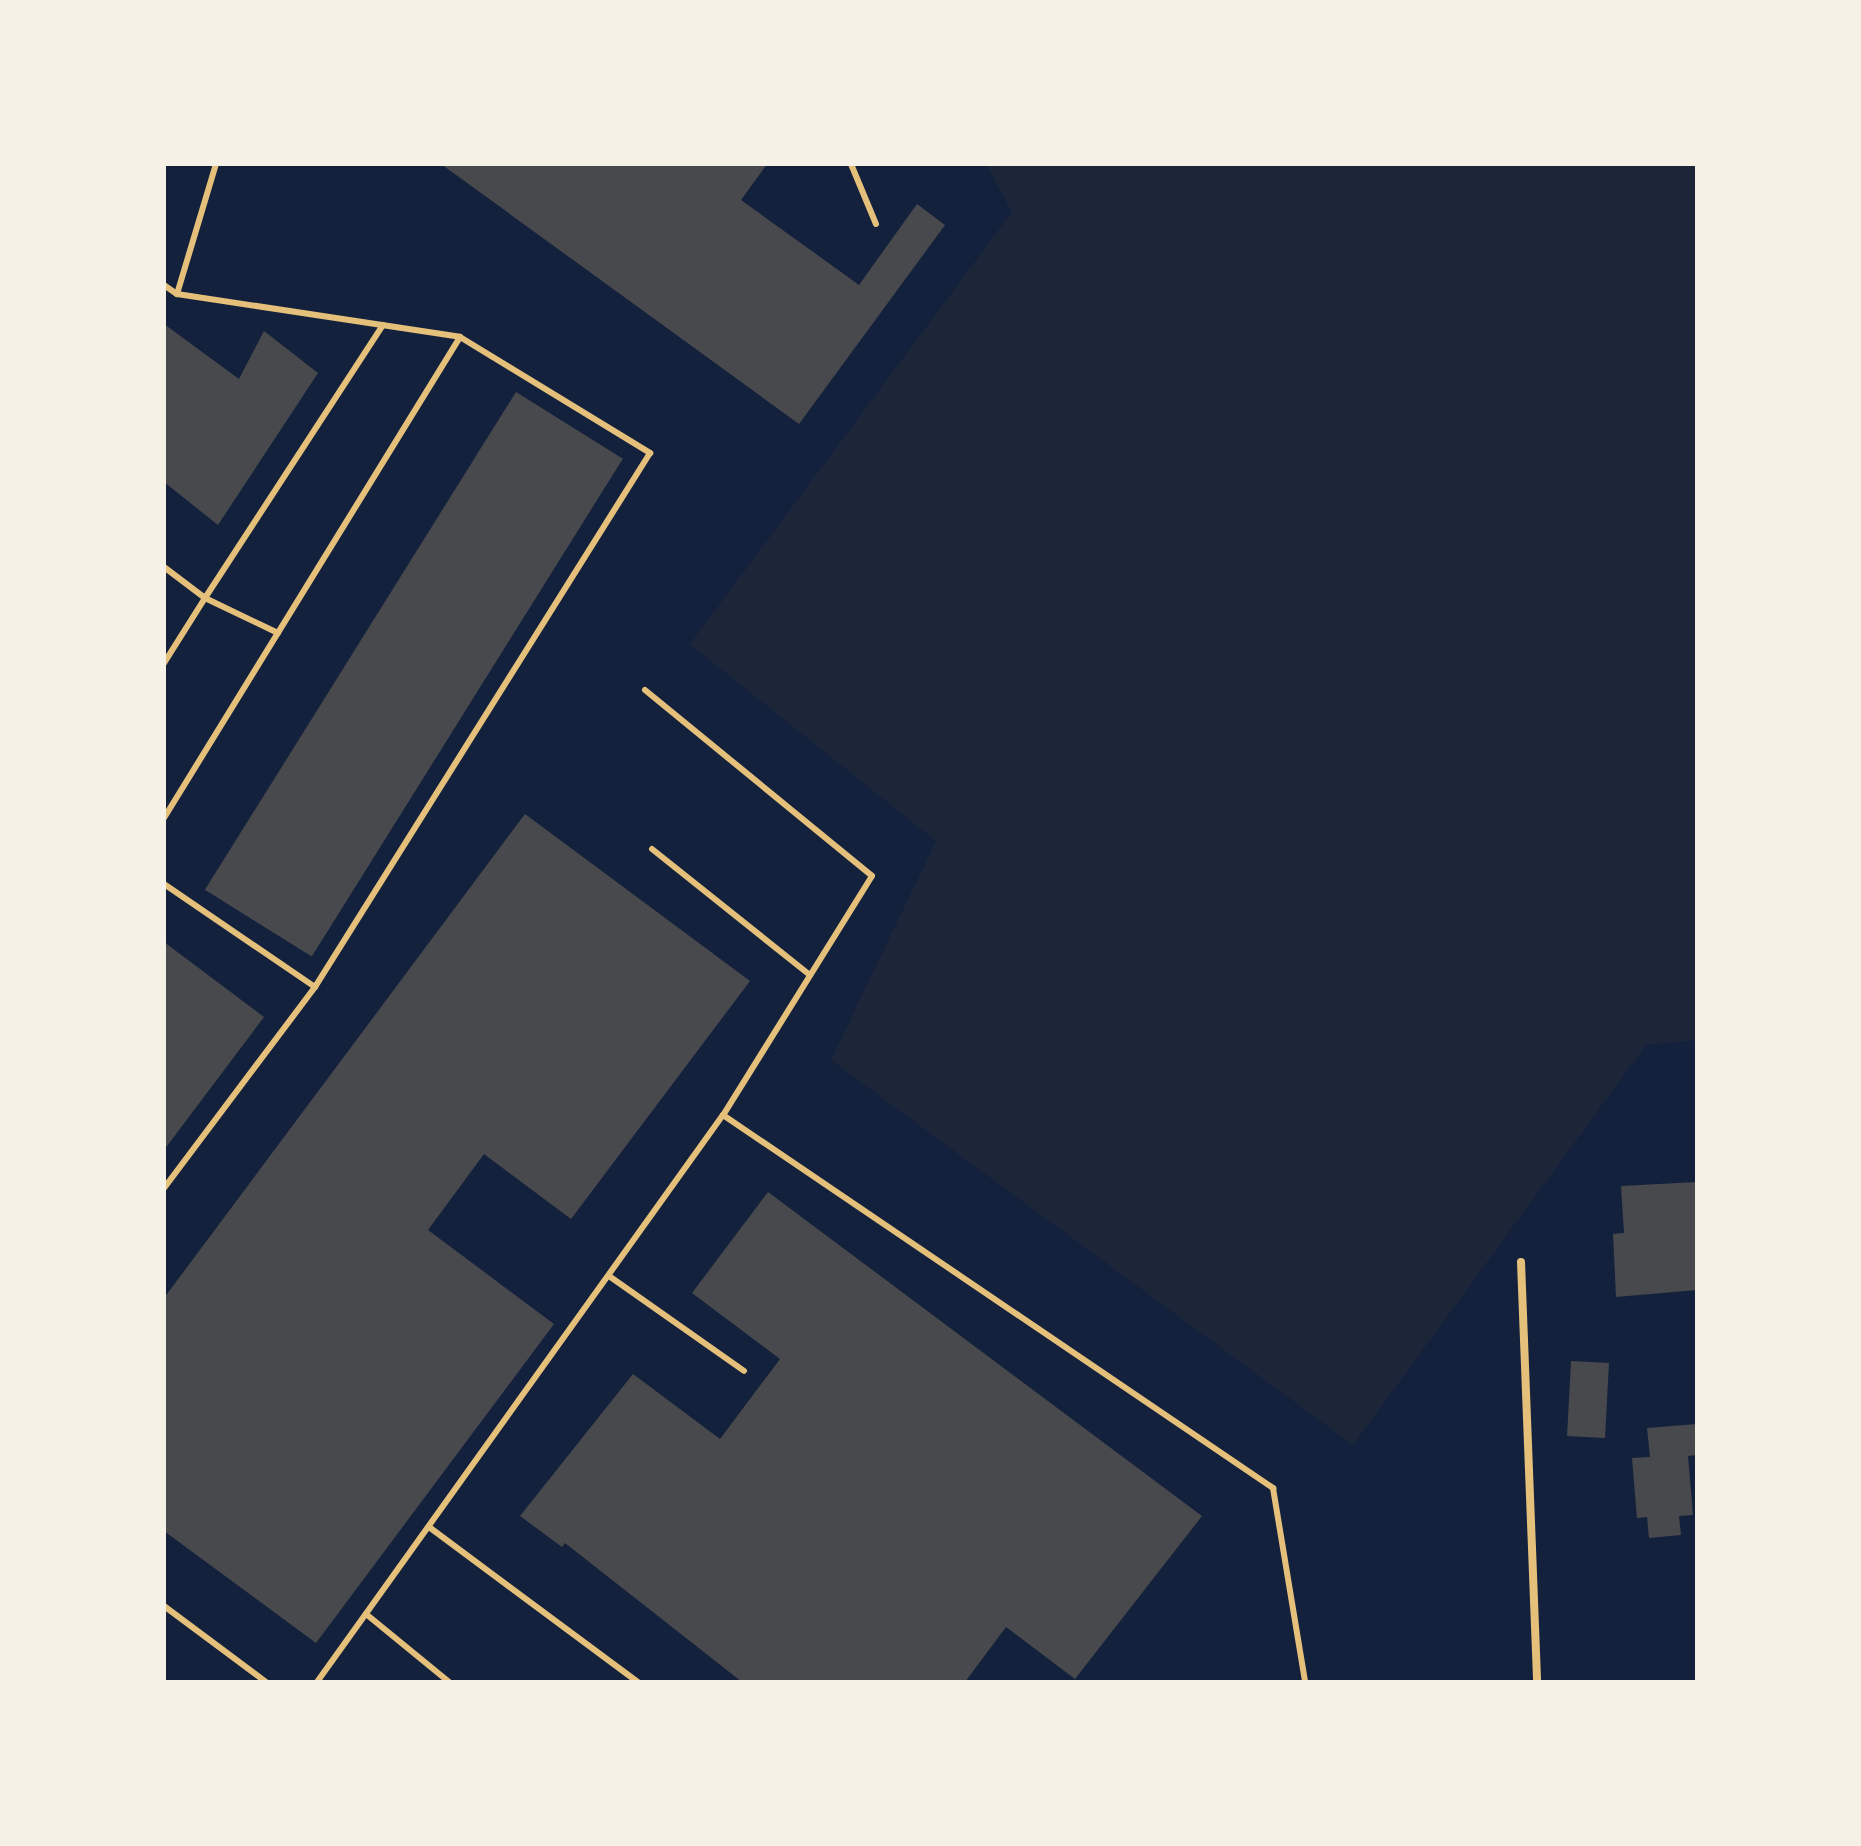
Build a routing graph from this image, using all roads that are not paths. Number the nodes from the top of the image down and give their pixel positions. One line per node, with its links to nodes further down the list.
1 (216, 164): 5 (lane)
2 (851, 164): 3 (lane)
3 (876, 224)
4 (164, 285): 5 (lane)
5 (177, 294): 6 (lane)
6 (383, 325): 7 (lane); 9 (lane)
7 (460, 337): 10 (lane); 17 (lane)
8 (164, 567): 9 (lane)
9 (205, 598): 10 (lane); 11 (lane)
10 (278, 633): 13 (lane)
11 (164, 663)
12 (645, 690): 16 (lane)
13 (164, 818)
14 (652, 849): 16 (lane)
15 (164, 884): 17 (lane)
16 (810, 975): 18 (lane)
17 (315, 987): 19 (lane)
18 (723, 1115): 21 (lane); 30 (lane)
19 (164, 1188)
20 (1521, 1262): 31 (street)
21 (609, 1276): 22 (lane); 23 (lane)
22 (744, 1371)
23 (429, 1527): 25 (lane); 29 (lane)
24 (164, 1606): 26 (lane)
25 (366, 1614): 27 (lane); 28 (lane)
26 (266, 1682)
27 (317, 1682)
28 (449, 1682)
29 (638, 1682)
30 (1305, 1682)
31 (1537, 1682)

